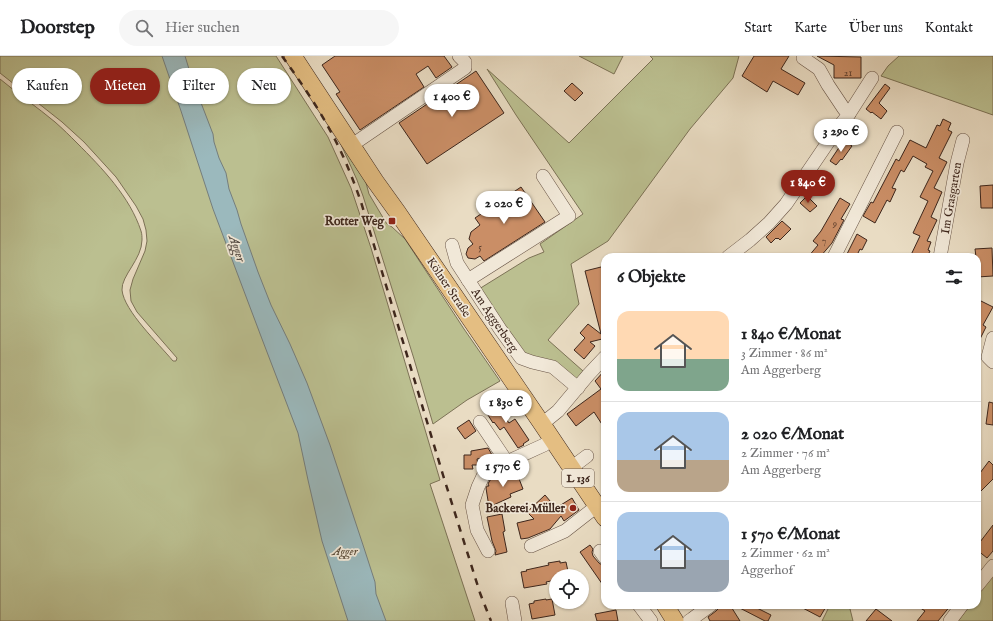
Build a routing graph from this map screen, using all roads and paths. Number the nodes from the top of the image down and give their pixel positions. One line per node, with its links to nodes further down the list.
1 (293, 56): 8 (main road, Kölner Straße / L 136)
2 (459, 56): 8 (street)
3 (804, 58): 5 (street)
4 (872, 78): 5 (street)
5 (849, 114): 11 (street)
6 (897, 132): 12 (street)
7 (963, 140): 13 (street, Im Grasgarten)
8 (352, 145): 20 (main road, Kölner Straße / L 136)
9 (543, 176): 14 (street)
10 (452, 245): 14 (street, Am Aggerberg)
11 (733, 253)
12 (836, 253)
13 (941, 253)
14 (468, 280): 18 (street, Am Aggerberg)
15 (993, 338): 16 (street)
16 (986, 361)
17 (601, 362): 18 (street)
18 (578, 388): 20 (street)
19 (480, 422): 23 (street)
20 (542, 424): 21 (main road, Kölner Straße / L 136)
21 (552, 438): 23 (street); 24 (main road, Kölner Straße / L 136)
22 (587, 456): 24 (street)
23 (507, 462): 27 (street)
24 (571, 468): 25 (main road, Kölner Straße / L 136)
25 (601, 512): 26 (street)
26 (531, 546)
27 (488, 551)
28 (512, 603): 33 (street)
29 (643, 609): 34 (street)
30 (668, 609): 35 (main road)
31 (706, 609): 36 (street)
32 (959, 609): 37 (street)
33 (515, 621)
34 (651, 621)
35 (675, 621)
36 (689, 621)
37 (950, 621)

